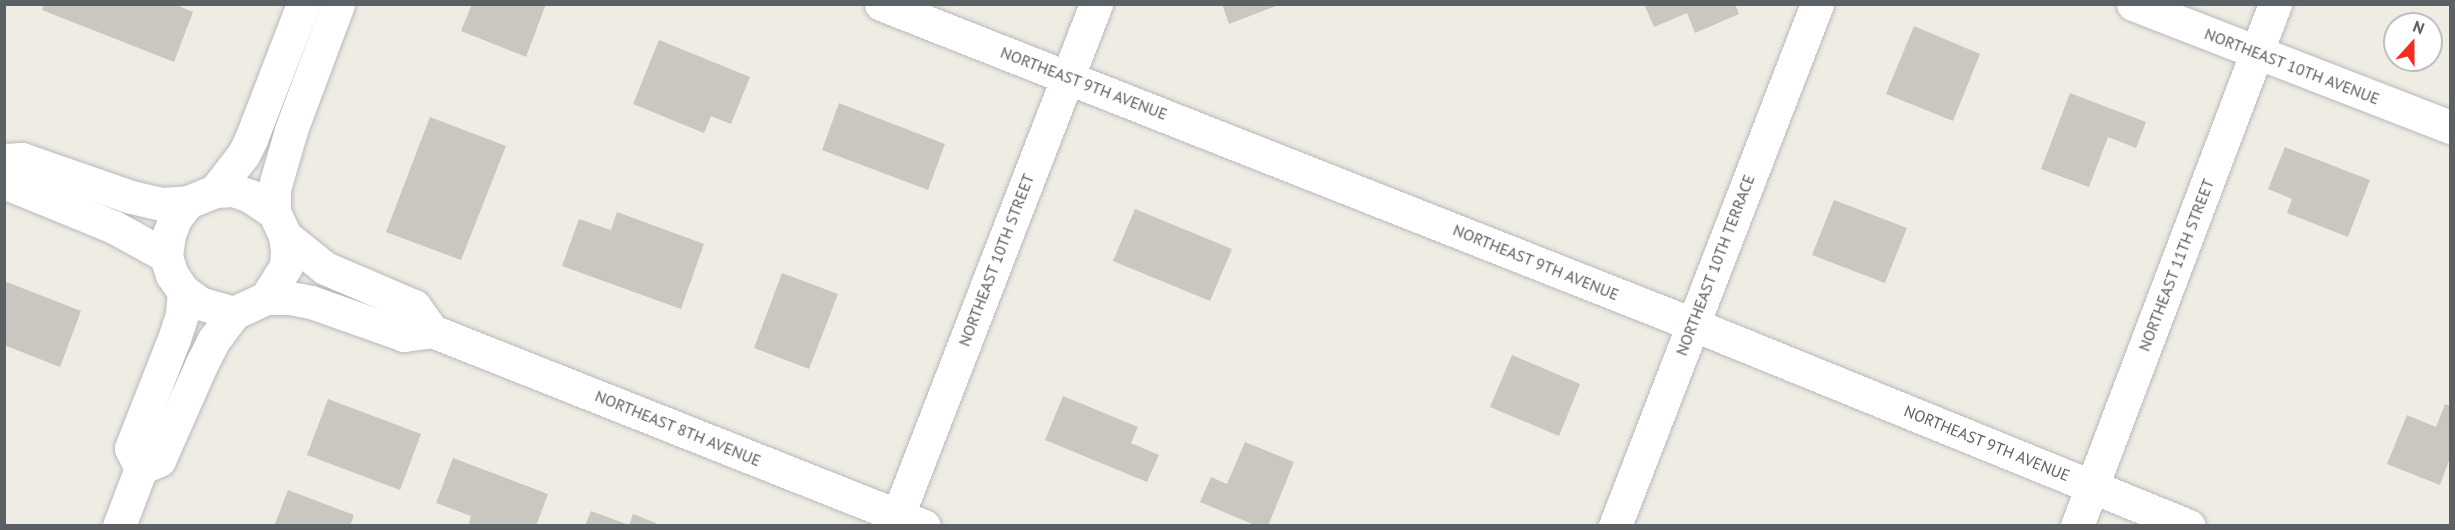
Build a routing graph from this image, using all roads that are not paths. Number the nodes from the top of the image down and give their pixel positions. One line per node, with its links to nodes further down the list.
1 (303, 4): 13 (street)
2 (338, 4): 14 (street)
3 (881, 4): 9 (street, NORTHEAST 9TH AVENUE)
4 (1095, 4): 9 (street, NORTHEAST 10TH STREET)
5 (1817, 4): 19 (street, NORTHEAST 10TH TERRACE)
6 (2133, 4): 8 (street, NORTHEAST 10TH AVENUE)
7 (2275, 4): 8 (street, NORTHEAST 11TH STREET)
8 (2256, 53): 10 (street, NORTHEAST 10TH AVENUE); 22 (street, NORTHEAST 11TH STREET)
9 (1067, 76): 19 (street, NORTHEAST 9TH AVENUE); 23 (street, NORTHEAST 10TH STREET)
10 (2451, 127)
11 (4, 160): 13 (street)
12 (4, 174): 15 (street)
13 (201, 197): 14 (street); 15 (street)
14 (280, 224): 17 (street); 20 (street)
15 (166, 256): 16 (street)
16 (184, 292): 18 (street); 21 (street)
17 (266, 298): 18 (street); 20 (street, NORTHEAST 8TH AVENUE)
18 (234, 313): 21 (street)
19 (1692, 324): 22 (street, NORTHEAST 9TH AVENUE); 25 (street, NORTHEAST 10TH TERRACE)
20 (432, 331): 23 (street, NORTHEAST 8TH AVENUE)
21 (141, 468): 24 (street)
22 (2092, 486): 26 (street, NORTHEAST 11TH STREET); 27 (street, NORTHEAST 9TH AVENUE)
23 (911, 520)
24 (119, 525)
25 (1615, 525)
26 (2077, 525)
27 (2189, 525)

